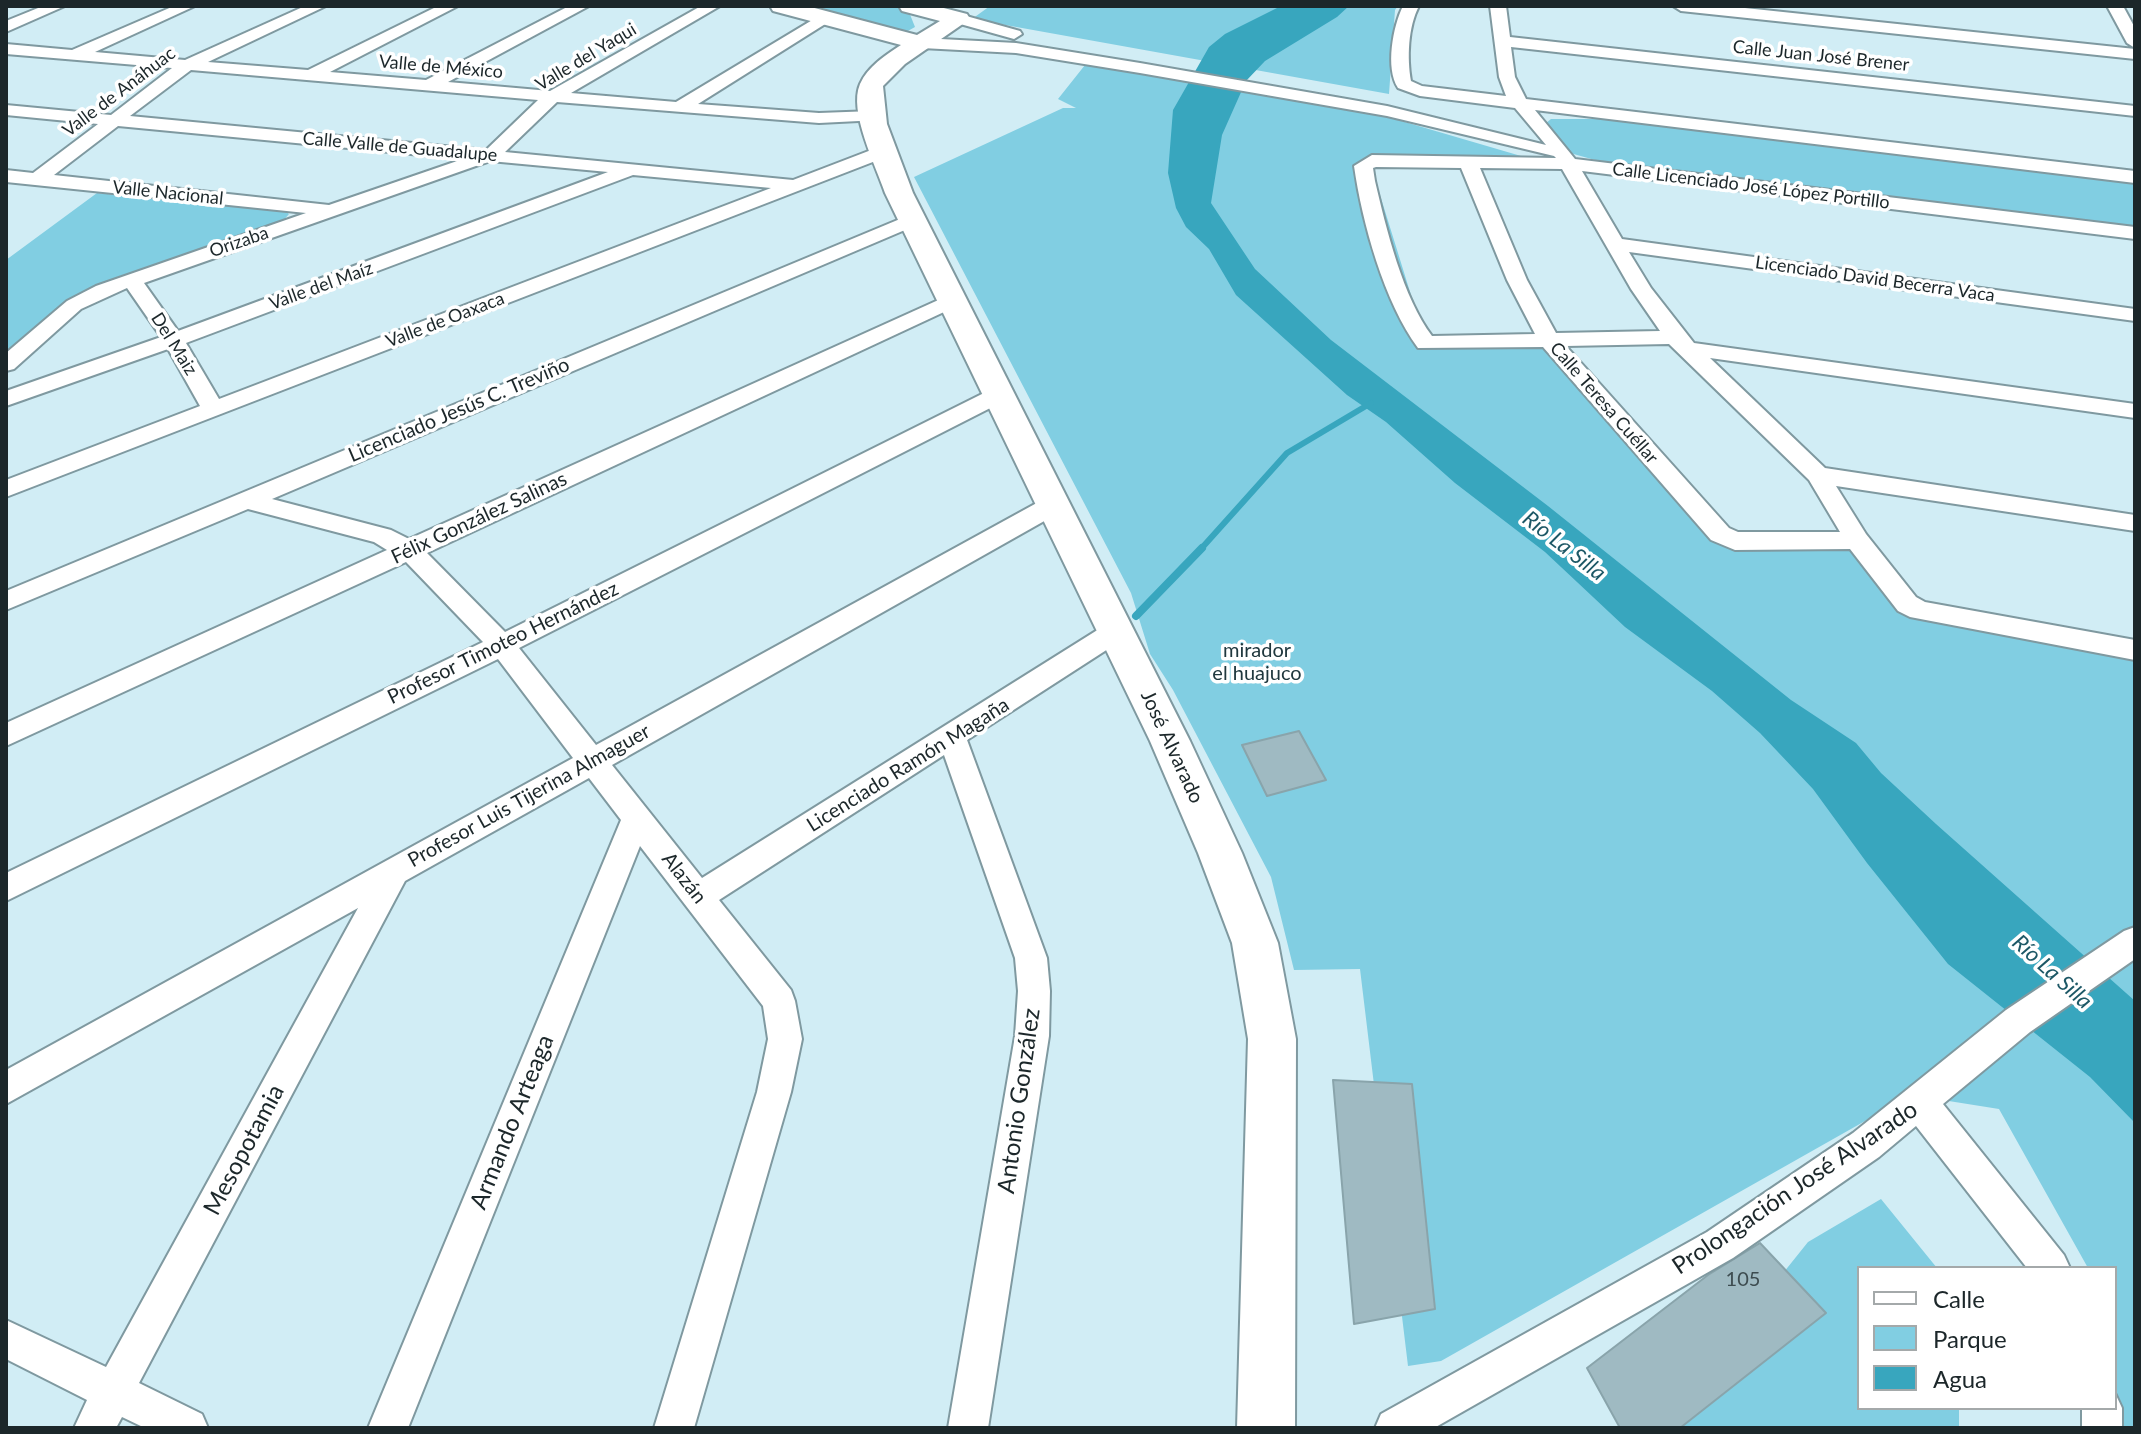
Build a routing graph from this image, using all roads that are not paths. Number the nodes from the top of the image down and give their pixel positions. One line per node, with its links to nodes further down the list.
1 (57, 6): 15 (street)
2 (187, 6): 21 (street)
3 (318, 6): 23 (street, Valle de Anáhuac)
4 (450, 6): 24 (street)
5 (581, 6): 25 (street)
6 (712, 6): 26 (street, Valle del Yaqui)
7 (781, 6): 14 (street)
8 (910, 6): 13 (street)
9 (1411, 6): 30 (street)
10 (1498, 6): 16 (street)
11 (1681, 6): 20 (street)
12 (2115, 6): 18 (street)
13 (968, 13): 17 (street); 22 (street, Calle Licenciado José López Portillo)
14 (824, 18): 17 (street); 28 (street)
15 (6, 27)
16 (1503, 41): 30 (street); 31 (street, Calle Juan José Brener)
17 (922, 43): 22 (street, Calle Licenciado José López Portillo); 33 (street)
18 (2135, 43)
19 (6, 49): 21 (street, Valle de México)
20 (2135, 54)
21 (74, 55): 23 (street, Valle de México)
22 (1144, 64): 27 (street, Calle Licenciado José López Portillo)
23 (187, 65): 24 (street, Valle de México); 32 (street, Valle de Anáhuac)
24 (310, 75): 25 (street, Valle de México)
25 (428, 86): 26 (street, Valle de México)
26 (552, 97): 28 (street, Valle de México); 34 (street, Valle del Yaqui)
27 (1388, 106): 30 (street, Calle Licenciado José López Portillo); 35 (street, Calle Licenciado José López Portillo)
28 (679, 108): 33 (street, Valle de México)
29 (6, 110): 32 (street, Calle Valle de Guadalupe)
30 (1525, 110): 35 (street); 39 (street, Calle Licenciado José López Portillo)
31 (2135, 111)
32 (113, 120): 34 (street, Calle Valle de Guadalupe); 40 (street, Valle de Anáhuac)
33 (879, 133): 41 (street, Valle de Oaxaca); 43 (street, José Alvarado)
34 (491, 155): 37 (street, Calle Valle de Guadalupe); 42 (street, Orizaba)
35 (1565, 160): 36 (street, Calle Licenciado José López Portillo); 44 (street, Calle Licenciado José López Portillo); 45 (street)
36 (1468, 162): 50 (street, Calle Teresa Cuéllar); 50 (street, Calle Licenciado José López Portillo)
37 (634, 169): 41 (street, Calle Valle de Guadalupe); 49 (street, Valle del Maíz)
38 (6, 176): 40 (street, Valle Nacional)
39 (2135, 177)
40 (37, 179): 42 (street, Valle Nacional)
41 (793, 185): 55 (street, Valle de Oaxaca)
42 (331, 210): 46 (street, Orizaba)
43 (912, 220): 47 (street, José Alvarado); 59 (street, Licenciado Jesús C. Treviño)
44 (2135, 233)
45 (1614, 244): 48 (street, Licenciado David Becerra Vaca); 51 (street)
46 (131, 279): 49 (street, Del Maiz); 52 (street, Orizaba)
47 (952, 301): 53 (street, José Alvarado); 63 (street, Félix González Salinas)
48 (2135, 315)
49 (174, 340): 54 (street, Valle del Maíz); 55 (street, Del Maiz)
50 (1549, 340): 51 (street); 62 (street, Calle Teresa Cuéllar)
51 (1682, 343): 56 (street); 57 (street)
52 (6, 364)
53 (998, 395): 60 (street, José Alvarado); 66 (street, Profesor Timoteo Hernández)
54 (6, 399)
55 (214, 410): 58 (street, Valle de Oaxaca)
56 (2135, 411)
57 (1818, 475): 61 (street); 62 (street)
58 (6, 489)
59 (246, 500): 63 (street, Alazán); 64 (street, Licenciado Jesús C. Treviño)
60 (1053, 505): 65 (street, José Alvarado); 70 (street, Profesor Luis Tijerina Almaguer)
61 (2135, 523)
62 (1857, 540): 67 (street)
63 (409, 550): 66 (street, Alazán); 68 (street, Félix González Salinas)
64 (6, 601)
65 (1116, 631): 69 (street, Licenciado Ramón Magaña); 86 (street, José Alvarado)
66 (502, 645): 70 (street, Alazán); 73 (street, Profesor Timoteo Hernández)
67 (2135, 650)
68 (6, 735)
69 (952, 738): 74 (street, Licenciado Ramón Magaña); 85 (street, Antonio González)
70 (593, 761): 71 (street, Alazán); 72 (street, Profesor Luis Tijerina Almaguer)
71 (637, 817): 74 (street, Alazán); 83 (street, Armando Arteaga)
72 (394, 872): 76 (street, Profesor Luis Tijerina Almaguer); 80 (street, Mesopotamia)
73 (6, 888)
74 (698, 897): 84 (street, Alazán)
75 (2135, 941): 77 (street, Prolongación José Alvarado)
76 (6, 1088)
77 (1920, 1103): 78 (street); 87 (street, Prolongación José Alvarado)
78 (2049, 1266)
79 (6, 1339): 80 (street)
80 (114, 1392): 81 (street, Mesopotamia); 82 (street)
81 (94, 1428)
82 (188, 1428)
83 (388, 1428)
84 (674, 1428)
85 (968, 1428)
86 (1266, 1428)
87 (1395, 1428)

